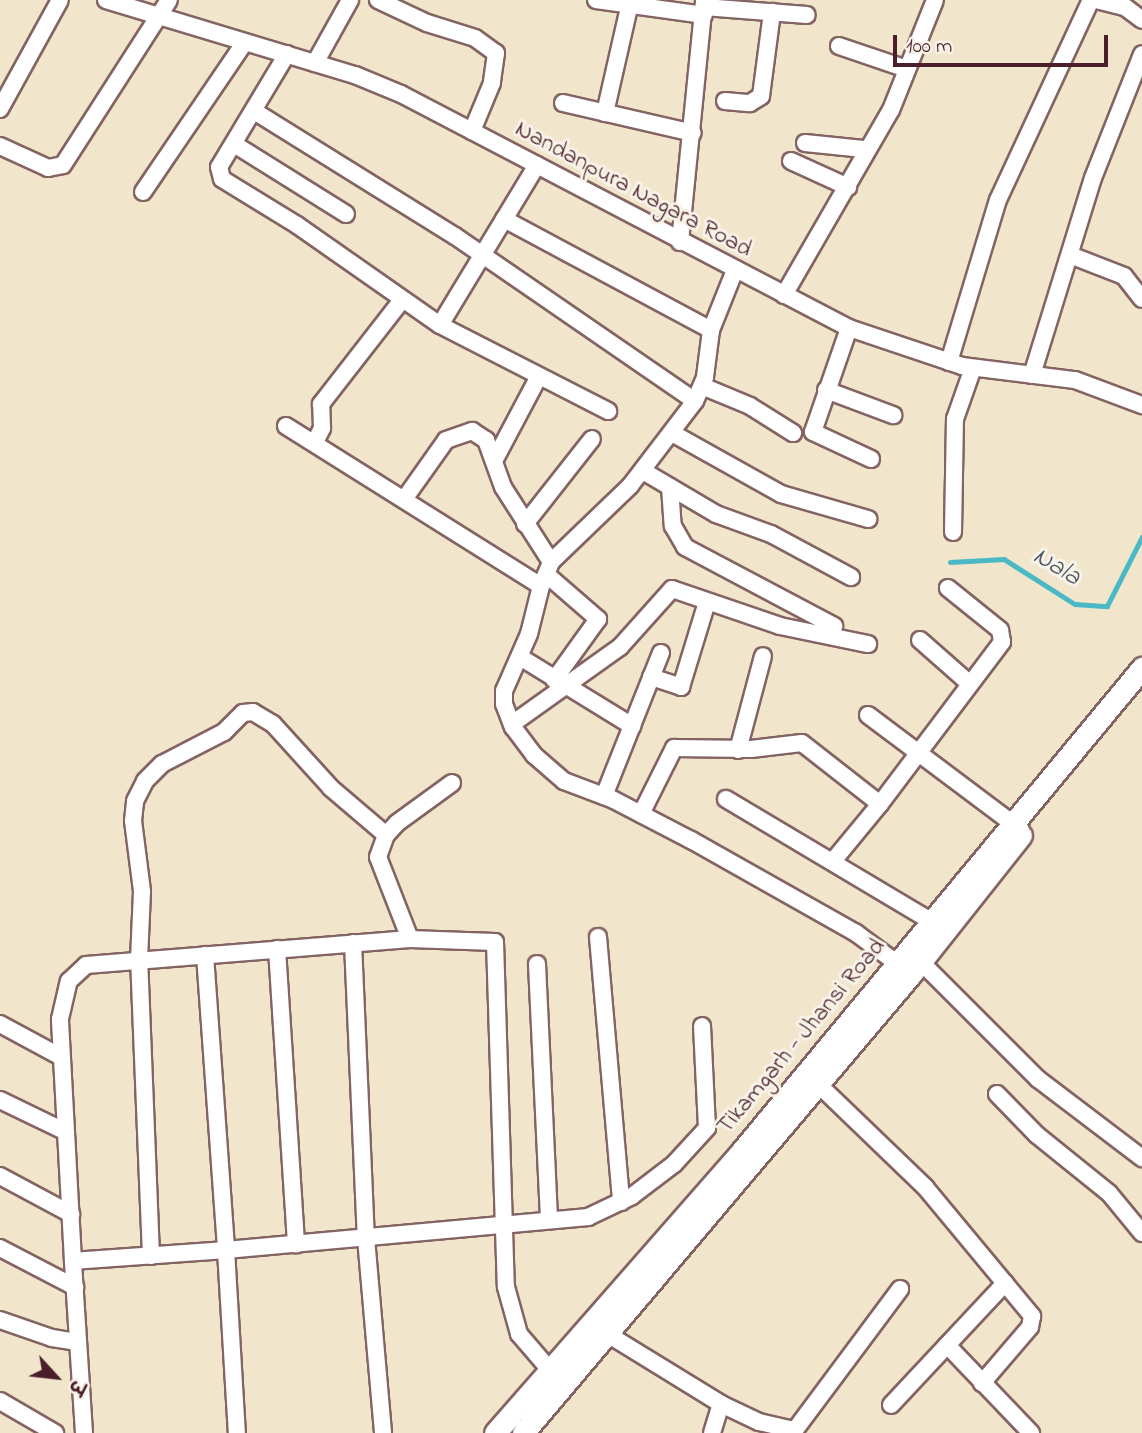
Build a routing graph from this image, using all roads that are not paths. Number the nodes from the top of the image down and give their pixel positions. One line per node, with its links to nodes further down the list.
1 (60, 0): 23 (street)
2 (106, 0): 13 (street, Nandanpura Nagara Road)
3 (169, 0): 13 (street)
4 (350, 0): 19 (street)
5 (378, 0): 26 (street)
6 (596, 0): 9 (street)
7 (935, 0): 20 (street)
8 (1093, 0): 14 (street); 48 (street)
9 (628, 7): 10 (street); 25 (street)
10 (704, 7): 11 (street); 27 (street)
11 (772, 12): 12 (street); 21 (street)
12 (807, 15)
13 (161, 17): 15 (street, Nandanpura Nagara Road); 30 (street)
14 (1142, 20)
15 (245, 42): 17 (street, Nandanpura Nagara Road); 35 (street)
16 (839, 46): 20 (street)
17 (287, 54): 19 (street, Nandanpura Nagara Road); 24 (street)
18 (1142, 54): 40 (street)
19 (315, 62): 26 (street, Nandanpura Nagara Road)
20 (907, 69): 31 (street)
21 (724, 101)
22 (563, 103): 25 (street)
23 (0, 109)
24 (254, 111): 29 (street); 39 (street)
25 (604, 113): 27 (street)
26 (472, 131): 33 (street, Nandanpura Nagara Road)
27 (693, 132): 38 (street)
28 (805, 143): 31 (street)
29 (234, 144): 36 (street); 44 (street)
30 (0, 146)
31 (864, 149): 34 (street)
32 (792, 161): 34 (street)
33 (537, 165): 37 (street); 38 (street, Nandanpura Nagara Road)
34 (848, 187): 42 (street)
35 (144, 192)
36 (346, 214)
37 (504, 219): 39 (street); 47 (street)
38 (680, 242): 41 (street, Nandanpura Nagara Road)
39 (483, 255): 45 (street); 53 (street)
40 (1070, 255): 43 (street); 50 (street)
41 (735, 270): 42 (street, Nandanpura Nagara Road); 47 (street)
42 (784, 295): 46 (street, Nandanpura Nagara Road)
43 (1142, 299)
44 (402, 300): 45 (street); 61 (street)
45 (440, 325): 51 (street)
46 (849, 328): 48 (street, Nandanpura Nagara Road); 52 (street)
47 (711, 331): 53 (street)
48 (949, 362): 49 (street, Nandanpura Nagara Road)
49 (973, 368): 50 (street, Nandanpura Nagara Road); 69 (street)
50 (1032, 375): 54 (street, Nandanpura Nagara Road)
51 (539, 376): 55 (street); 63 (street)
52 (826, 390): 56 (street); 62 (street)
53 (698, 394): 58 (street); 59 (street)
54 (1142, 405)
55 (608, 411)
56 (893, 415)
57 (286, 426): 61 (street)
58 (672, 433): 64 (street); 67 (street)
59 (793, 433)
60 (592, 439): 68 (street)
61 (315, 442): 66 (street)
62 (871, 459)
63 (494, 461): 66 (street); 68 (street)
64 (643, 471): 65 (street); 70 (street)
65 (670, 487): 71 (street); 74 (street)
66 (405, 498): 70 (street)
67 (867, 519)
68 (525, 524): 70 (street)
69 (953, 532)
70 (546, 574): 79 (street); 83 (street)
71 (851, 577)
72 (948, 588): 82 (street)
73 (707, 601): 76 (street); 81 (street); 83 (street)
74 (834, 625)
75 (920, 640): 82 (street)
76 (869, 644)
77 (661, 653): 81 (street)
78 (763, 656): 88 (street)
79 (520, 657): 83 (street); 86 (street)
80 (1142, 668): 95 (street, Tikamgarh - Jhansi Road)
81 (651, 677): 87 (street)
82 (969, 683): 89 (street)
83 (560, 684): 86 (street); 87 (street)
84 (1142, 687): 95 (street)
85 (868, 715): 89 (street)
86 (512, 724): 91 (street)
87 (632, 726): 91 (street)
88 (738, 750): 93 (street); 94 (street)
89 (918, 750): 93 (street); 95 (street)
90 (452, 783): 96 (street)
91 (604, 796): 94 (street)
92 (726, 799): 97 (street)
93 (880, 804): 97 (street)
94 (641, 814): 106 (street)
95 (1017, 827): 98 (street, Tikamgarh - Jhansi Road); 106 (street)
96 (386, 835): 100 (street); 104 (street)
97 (833, 861): 98 (street)
98 (931, 921): 106 (street, Tikamgarh - Jhansi Road)
99 (598, 937): 116 (street)
100 (410, 939): 101 (street); 119 (street)
101 (353, 943): 102 (street); 121 (street)
102 (277, 949): 103 (street); 122 (street)
103 (205, 955): 104 (street); 124 (street)
104 (139, 960): 109 (street); 125 (street)
105 (537, 964): 118 (street)
106 (909, 966): 110 (street); 114 (street); 134 (street, Tikamgarh - Jhansi Road)
107 (0, 1024): 109 (street)
108 (702, 1026): 116 (street)
109 (61, 1057): 113 (street)
110 (818, 1084): 127 (street); 131 (street)
111 (997, 1094): 120 (street)
112 (0, 1100): 113 (street)
113 (64, 1131): 117 (street)
114 (1142, 1157)
115 (0, 1176): 117 (street)
116 (621, 1202): 118 (street)
117 (71, 1214): 126 (street)
118 (549, 1220): 119 (street)
119 (505, 1224): 121 (street); 134 (street)
120 (1142, 1233)
121 (366, 1238): 122 (street); 142 (street)
122 (296, 1244): 124 (street)
123 (0, 1248): 128 (street)
124 (226, 1250): 125 (street); 141 (street)
125 (151, 1256): 126 (street)
126 (74, 1261): 128 (street)
127 (1004, 1283): 133 (street); 135 (street)
128 (75, 1287): 132 (street)
129 (900, 1289): 137 (street)
130 (0, 1320): 132 (street)
131 (609, 1335): 134 (street); 137 (street)
132 (78, 1342): 140 (street)
133 (947, 1345): 135 (street); 138 (street)
134 (559, 1380): 143 (street, Tikamgarh - Jhansi Road); 144 (street)
135 (982, 1383): 146 (street)
136 (0, 1401): 139 (street)
137 (721, 1404): 145 (street)
138 (891, 1405)
139 (55, 1433)
140 (84, 1433)
141 (237, 1433)
142 (383, 1433)
143 (495, 1433)
144 (523, 1433)
145 (712, 1433)
146 (1031, 1433)

